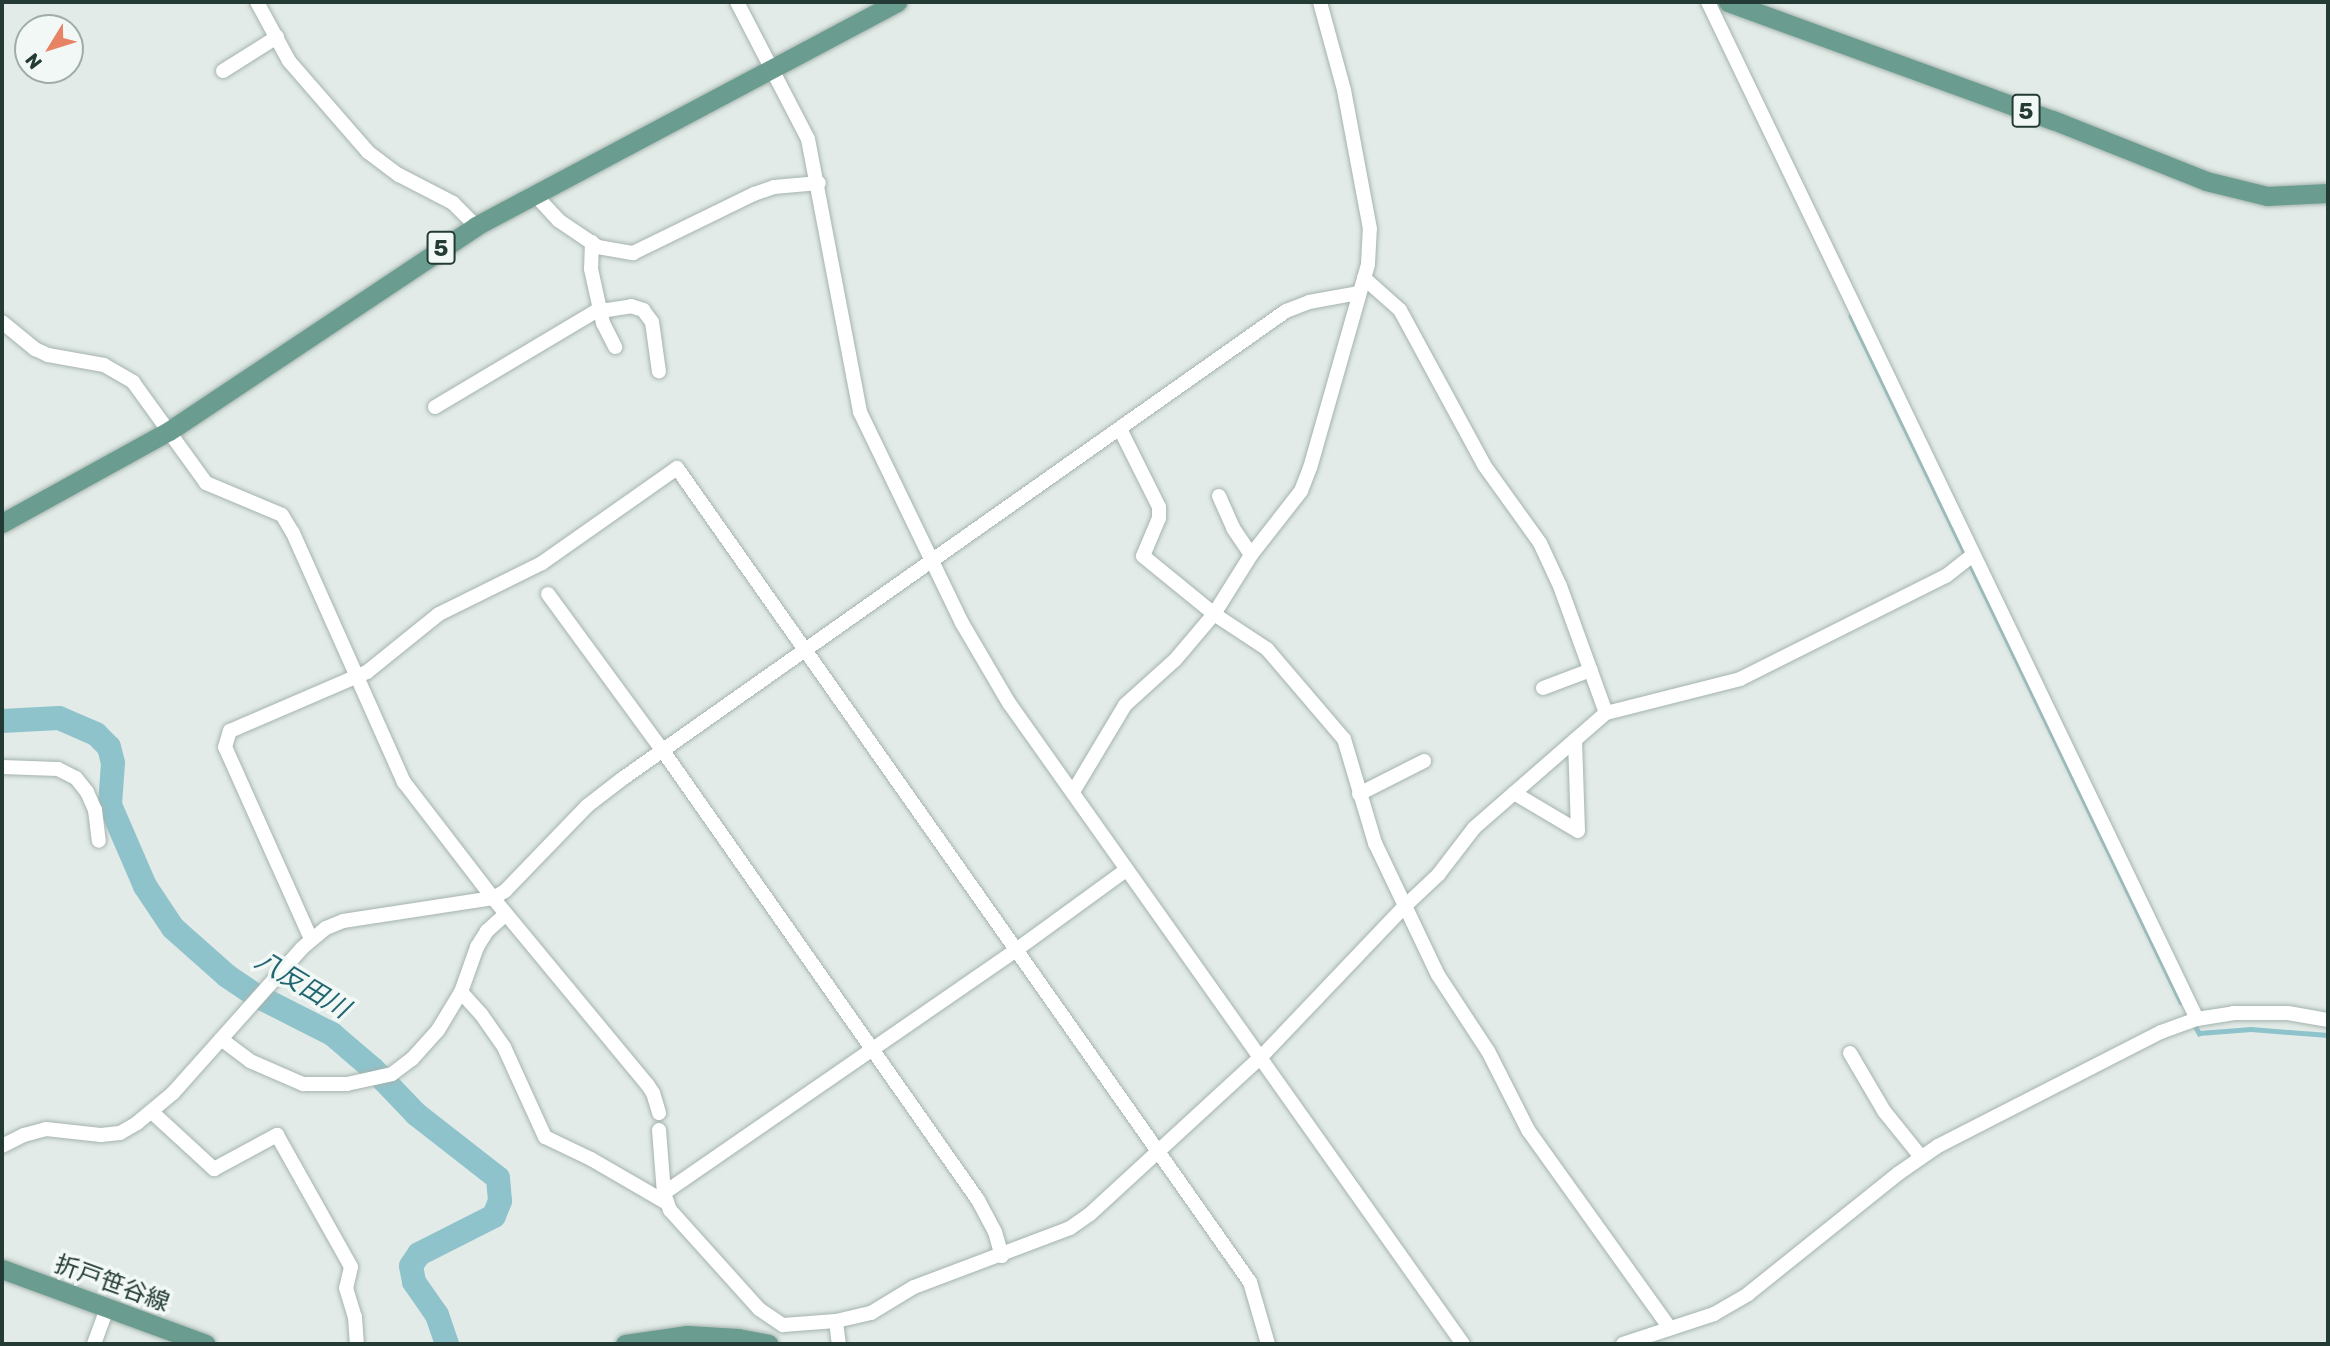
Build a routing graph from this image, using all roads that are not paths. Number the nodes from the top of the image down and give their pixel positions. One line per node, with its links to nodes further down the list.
1 (257, 2): 7 (street)
2 (737, 2): 8 (street)
3 (897, 2): 8 (main road, 5)
4 (1320, 2): 15 (street)
5 (1708, 2): 27 (street)
6 (1728, 2): 11 (main road, 5)
7 (277, 37): 9 (street); 13 (street)
8 (774, 68): 10 (street); 12 (main road, 5)
9 (223, 71)
10 (819, 183): 14 (street); 28 (street)
11 (2328, 193)
12 (536, 196): 13 (main road, 5); 14 (street)
13 (476, 226): 23 (main road, 5)
14 (592, 242): 17 (street)
15 (1364, 278): 16 (street); 32 (street)
16 (1359, 293): 22 (street); 26 (street)
17 (601, 310): 19 (street); 20 (street); 21 (street)
18 (2, 322): 23 (street)
19 (615, 347)
20 (659, 372)
21 (435, 407)
22 (1120, 429): 28 (street); 30 (street)
23 (169, 431): 25 (main road, 5); 33 (street)
24 (1219, 496): 26 (street)
25 (2, 523)
26 (1251, 555): 30 (street)
27 (1973, 555): 35 (street); 51 (street)
28 (931, 561): 31 (street); 40 (street)
29 (548, 594): 37 (street)
30 (1214, 614): 40 (street); 42 (street)
31 (805, 650): 33 (street); 37 (street); 49 (street)
32 (1591, 670): 34 (street); 35 (street)
33 (357, 678): 45 (street); 48 (street)
34 (1543, 688)
35 (1606, 713): 36 (street)
36 (1575, 740): 41 (street); 41 (street)
37 (663, 751): 45 (street); 54 (street)
38 (1424, 761): 42 (street)
39 (2, 767): 43 (street)
40 (1073, 792): 44 (street)
41 (1514, 793): 46 (street)
42 (1359, 794): 46 (street)
43 (99, 841)
44 (1126, 870): 49 (street); 56 (street)
45 (493, 898): 47 (street); 48 (street)
46 (1404, 907): 56 (street); 69 (street)
47 (506, 914): 50 (street); 58 (street)
48 (311, 939): 53 (street)
49 (1016, 950): 54 (street); 61 (street)
50 (461, 992): 53 (street); 63 (street)
51 (2197, 1019): 52 (street); 62 (street)
52 (2328, 1020)
53 (221, 1039): 57 (street)
54 (872, 1049): 63 (street); 64 (street)
55 (1850, 1053): 62 (street)
56 (1261, 1057): 61 (street); 78 (street)
57 (153, 1113): 60 (street); 73 (street)
58 (659, 1113)
59 (659, 1130): 63 (street)
60 (2, 1146)
61 (1157, 1153): 64 (street); 77 (street)
62 (1922, 1157): 69 (street)
63 (666, 1198): 68 (street)
64 (1002, 1256): 67 (street)
65 (2, 1269): 66 (main road, 折戸笹谷線)
66 (107, 1308): 71 (street); 72 (main road, 折戸笹谷線)
67 (836, 1321): 68 (street); 76 (street)
68 (783, 1325): 75 (street)
69 (1670, 1328): 79 (street)
70 (648, 1343): 74 (main road); 75 (main road)
71 (94, 1344)
72 (206, 1344)
73 (357, 1344)
74 (625, 1344)
75 (768, 1344)
76 (839, 1344)
77 (1268, 1344)
78 (1463, 1344)
79 (1623, 1344)

